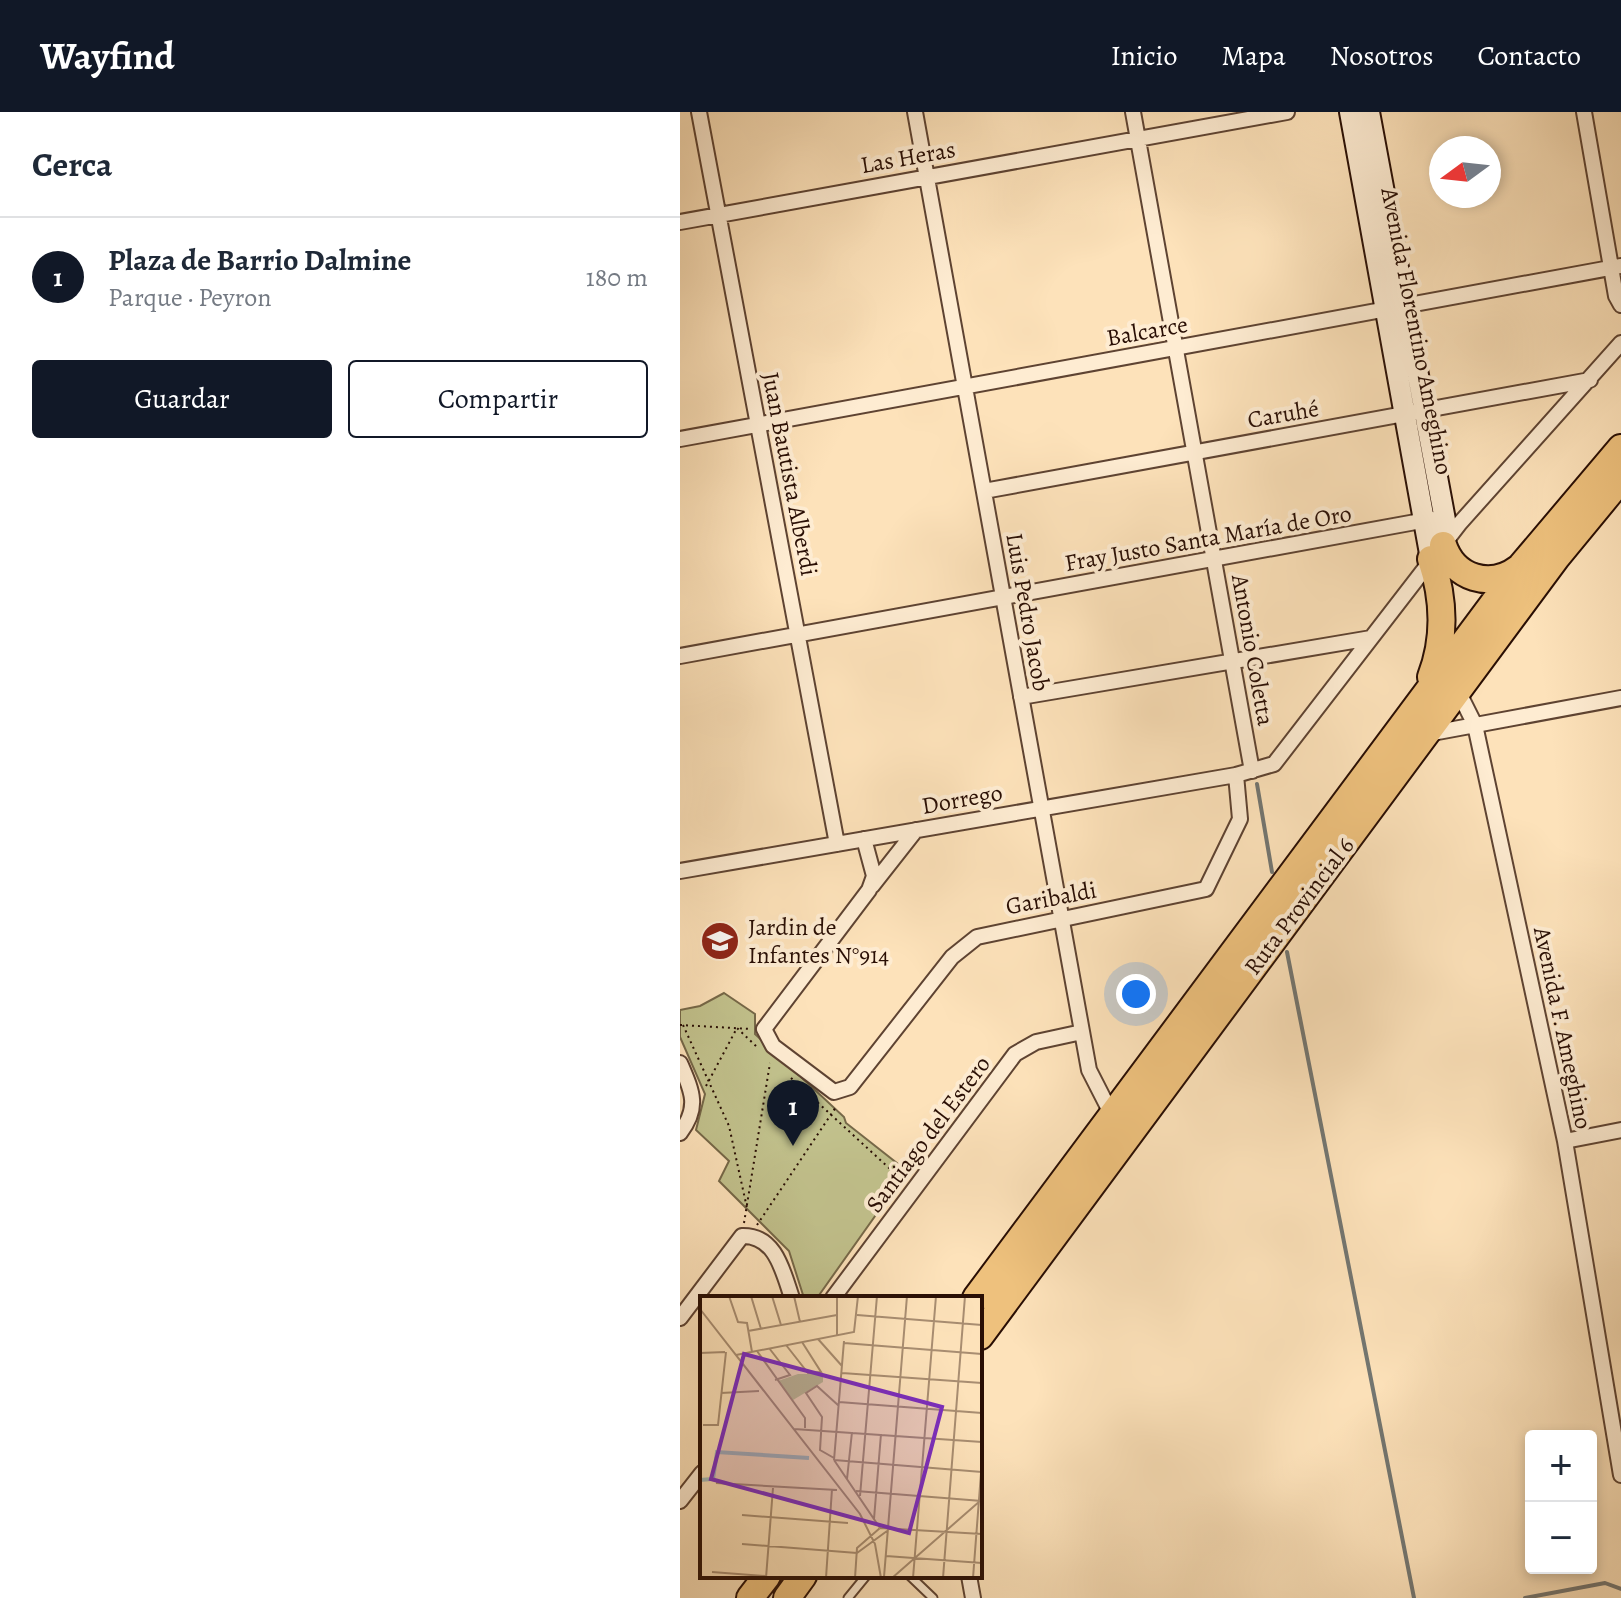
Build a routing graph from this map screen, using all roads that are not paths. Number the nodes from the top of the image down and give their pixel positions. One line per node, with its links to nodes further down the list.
1 (699, 112): 10 (street, Juan Bautista Alberdi)
2 (915, 112): 9 (street, Luis Pedro Jacob)
3 (1133, 112): 8 (street, Antonio Coletta)
4 (1287, 112): 8 (street, Las Heras)
5 (1350, 112): 14 (main road, Avenida Florentino Ameghino)
6 (1369, 112): 14 (main road, Avenida Florentino Ameghino)
7 (1584, 112): 12 (street)
8 (1138, 137): 9 (street, Las Heras); 16 (street, Antonio Coletta)
9 (926, 176): 10 (street, Las Heras); 18 (street, Luis Pedro Jacob)
10 (718, 215): 11 (street, Las Heras); 20 (street, Juan Bautista Alberdi)
11 (680, 222)
12 (1617, 267): 13 (street); 14 (street, Balcarce)
13 (1621, 305)
14 (1396, 308): 16 (street, Balcarce); 19 (main road, Avenida Florentino Ameghino)
15 (1621, 343): 17 (street, Dorrego)
16 (1176, 348): 18 (street, Balcarce); 23 (street, Antonio Coletta)
17 (1590, 380): 19 (street, Caruhé); 26 (street, Dorrego)
18 (965, 387): 20 (street, Balcarce); 25 (street, Luis Pedro Jacob)
19 (1415, 412): 23 (street, Caruhé); 26 (main road, Avenida Florentino Ameghino)
20 (758, 424): 21 (street, Balcarce); 30 (street, Juan Bautista Alberdi)
21 (680, 439)
22 (1621, 448): 28 (highway, Ruta Provincial 6)
23 (1196, 452): 25 (street, Caruhé); 27 (street, Antonio Coletta)
24 (1621, 479): 34 (highway, Ruta Provincial 6)
25 (984, 491): 29 (street, Luis Pedro Jacob)
26 (1441, 533): 27 (street, Fray Justo Santa María de Oro); 28 (highway); 31 (street, Dorrego); 37 (highway)
27 (1215, 559): 29 (street, Fray Justo Santa María de Oro); 33 (street, Antonio Coletta)
28 (1522, 565): 37 (highway, Ruta Provincial 6)
29 (1003, 597): 30 (street, Fray Justo Santa María de Oro); 35 (street, Luis Pedro Jacob)
30 (798, 635): 32 (street, Fray Justo Santa María de Oro); 45 (street, Juan Bautista Alberdi)
31 (1371, 638): 33 (street); 40 (street, Dorrego)
32 (680, 656)
33 (1234, 661): 35 (street); 40 (street, Antonio Coletta)
34 (1458, 691): 38 (street, Avenida F. Ameghino); 39 (highway, Ruta Provincial 6)
35 (1021, 697): 42 (street, Luis Pedro Jacob)
36 (1621, 698): 38 (street)
37 (1422, 700): 51 (highway, Ruta Provincial 6)
38 (1475, 725): 39 (street); 54 (street, Avenida F. Ameghino)
39 (1426, 734): 59 (highway, Ruta Provincial 6)
40 (1252, 771): 41 (street, Dorrego)
41 (1236, 775): 42 (street, Dorrego); 48 (street, Garibaldi)
42 (1041, 807): 43 (street, Dorrego); 48 (street, Luis Pedro Jacob)
43 (916, 830): 44 (street, Dorrego); 47 (street)
44 (864, 839): 45 (street, Dorrego); 47 (street)
45 (837, 844): 46 (street, Dorrego)
46 (680, 871)
47 (869, 890): 48 (street, Garibaldi)
48 (1062, 920): 49 (street, Luis Pedro Jacob)
49 (1082, 1032): 51 (street, Luis Pedro Jacob); 56 (street, Santiago del Estero)
50 (680, 1063): 53 (street)
51 (1112, 1115): 57 (highway, Ruta Provincial 6)
52 (1621, 1130): 54 (street)
53 (680, 1133)
54 (1565, 1141): 60 (street, Avenida F. Ameghino)
55 (791, 1296): 58 (street)
56 (835, 1296)
57 (977, 1296)
58 (680, 1318)
59 (982, 1333)
60 (1621, 1475)
61 (700, 1476): 62 (street)
62 (680, 1501)
63 (765, 1578): 68 (highway)
64 (802, 1578): 69 (highway)
65 (864, 1578): 70 (lane)
66 (912, 1578): 71 (lane)
67 (969, 1578): 72 (street)
68 (750, 1598)
69 (787, 1598)
70 (848, 1598)
71 (933, 1598)
72 (973, 1598)

